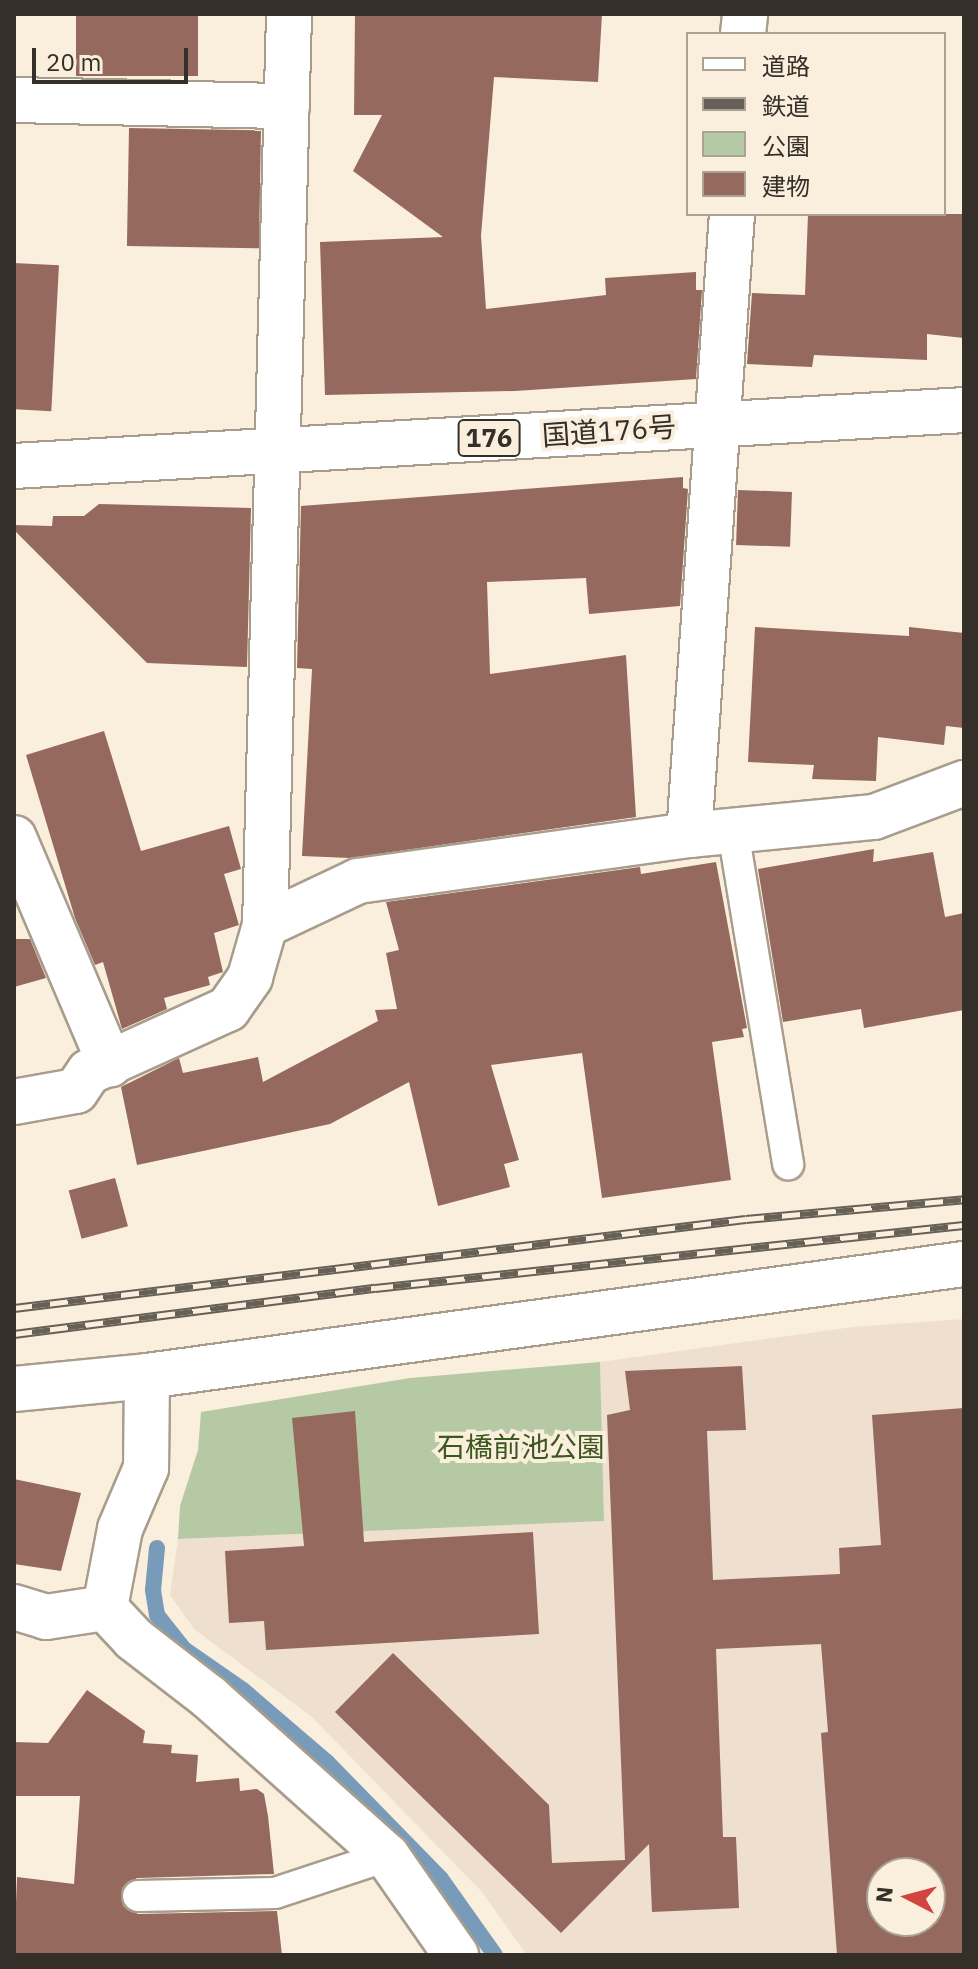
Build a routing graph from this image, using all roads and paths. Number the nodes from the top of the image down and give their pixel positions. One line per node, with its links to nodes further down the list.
1 (289, 14): 3 (main road)
2 (14, 100): 3 (main road)
3 (287, 106): 7 (main road)
4 (732, 216): 6 (main road)
5 (964, 410): 6 (main road, 国道176号 / 176)
6 (718, 424): 7 (main road, 国道176号 / 176); 11 (main road)
7 (277, 452): 8 (main road, 国道176号 / 176); 13 (main road)
8 (14, 466)
9 (964, 783): 10 (main road)
10 (733, 831): 11 (main road); 16 (lane)
11 (689, 835): 13 (main road)
12 (14, 838): 14 (main road)
13 (265, 925): 14 (main road)
14 (110, 1064): 15 (main road)
15 (14, 1102)
16 (788, 1165)
17 (964, 1264): 18 (main road)
18 (147, 1376): 19 (main road); 21 (main road)
19 (14, 1389)
20 (14, 1607): 21 (main road)
21 (105, 1608): 22 (main road)
22 (387, 1856): 23 (lane); 24 (main road)
23 (138, 1896)
24 (456, 1955)

